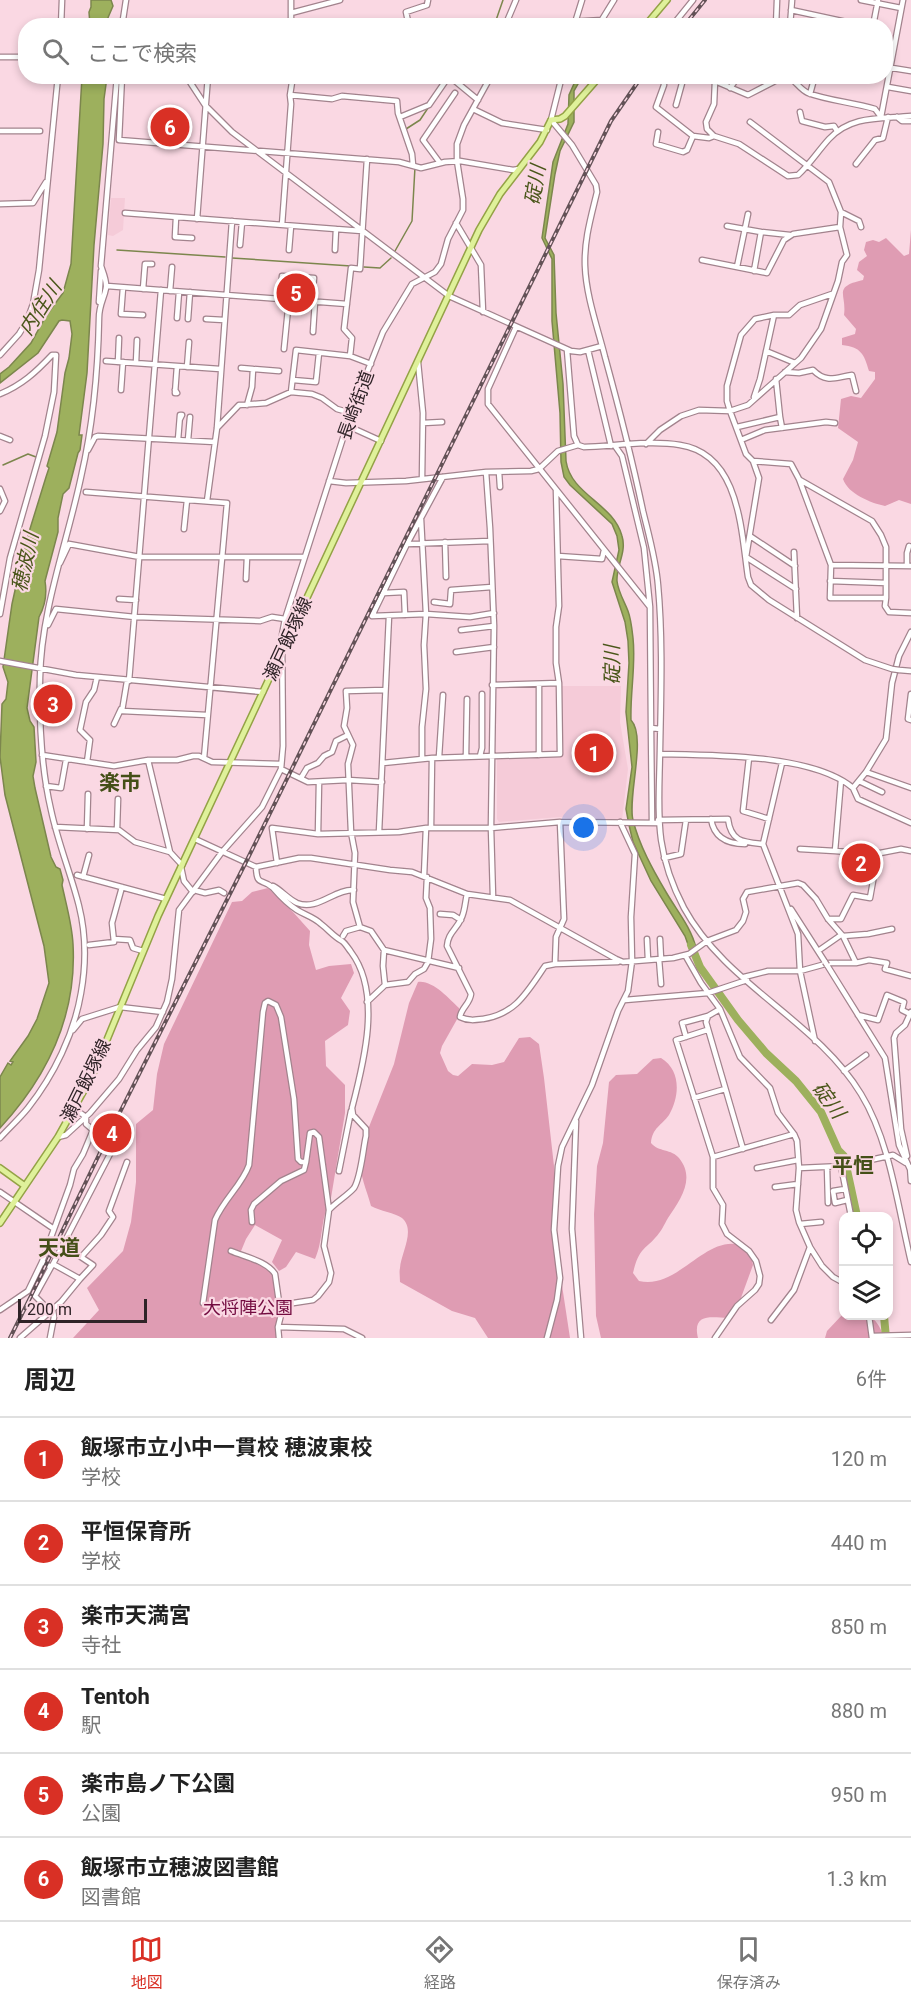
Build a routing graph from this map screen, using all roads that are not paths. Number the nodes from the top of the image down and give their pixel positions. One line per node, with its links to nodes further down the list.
1 (62, 0): 19 (street)
2 (126, 0): 20 (street)
3 (291, 0): 18 (street)
4 (340, 0): 18 (street)
5 (428, 0): 22 (street)
6 (516, 0): 23 (street)
7 (582, 0): 24 (street)
8 (614, 0): 25 (street)
9 (667, 0): 26 (main road)
10 (693, 0): 27 (street)
11 (777, 0): 28 (street)
12 (792, 0): 17 (street)
13 (861, 0): 15 (street)
14 (903, 0): 16 (street)
15 (878, 2): 16 (street); 31 (street)
16 (901, 8): 32 (street)
17 (791, 10): 29 (street); 30 (street)
18 (291, 13): 21 (street)
19 (61, 18)
20 (123, 18)
21 (291, 18)
22 (407, 18)
23 (508, 18)
24 (577, 18)
25 (603, 18)
26 (652, 18)
27 (678, 18)
28 (776, 18)
29 (790, 18)
30 (828, 18)
31 (875, 18)
32 (893, 45)
33 (0, 57): 34 (street)
34 (18, 57)
35 (893, 69): 36 (street)
36 (911, 71)
37 (57, 84): 95 (street)
38 (116, 84): 122 (street)
39 (122, 84): 82 (street)
40 (191, 84): 63 (street)
41 (207, 84): 63 (street)
42 (292, 84): 60 (street)
43 (444, 84): 68 (street)
44 (458, 84): 62 (street)
45 (487, 84): 62 (street, 長崎街道)
46 (560, 84): 72 (street)
47 (593, 84): 72 (main road)
48 (664, 84): 80 (street)
49 (682, 84): 64 (street)
50 (715, 84): 81 (street)
51 (722, 84): 56 (street)
52 (732, 84): 56 (street)
53 (771, 84): 56 (street)
54 (796, 84): 61 (street)
55 (813, 84): 61 (street)
56 (730, 87)
57 (888, 87): 58 (street); 69 (street)
58 (911, 91)
59 (454, 93): 87 (street)
60 (290, 94): 68 (street); 84 (street)
61 (810, 94): 69 (street)
62 (478, 100): 65 (street, 長崎街道)
63 (205, 105): 82 (street); 83 (street)
64 (676, 105)
65 (473, 109): 75 (street); 86 (street, 長崎街道)
66 (800, 112): 79 (street)
67 (911, 116): 71 (street)
68 (400, 117): 89 (street)
69 (881, 117): 70 (street); 79 (street)
70 (888, 117): 71 (street); 88 (street)
71 (897, 117): 73 (street)
72 (551, 120): 75 (main road, 瀬戸飯塚線); 154 (street)
73 (911, 121)
74 (750, 122): 90 (street)
75 (547, 130): 92 (main road, 瀬戸飯塚線)
76 (0, 131): 77 (street)
77 (39, 131)
78 (658, 132): 80 (street)
79 (837, 132): 90 (street)
80 (693, 136): 81 (street)
81 (714, 136): 90 (street)
82 (203, 146): 83 (street); 101 (street)
83 (257, 150): 84 (street); 93 (street)
84 (288, 153): 85 (street); 93 (street)
85 (367, 159): 89 (street); 112 (street)
86 (457, 161): 87 (street); 91 (street); 104 (street, 長崎街道)
87 (440, 163): 89 (street)
88 (856, 164)
89 (413, 165)
90 (807, 166): 97 (street)
91 (499, 168): 92 (street); 94 (street)
92 (519, 169): 94 (main road, 瀬戸飯塚線)
93 (286, 173): 105 (street); 112 (street)
94 (511, 178): 117 (main road, 瀬戸飯塚線)
95 (47, 179): 96 (street); 160 (street)
96 (0, 204)
97 (841, 212): 108 (street); 109 (street)
98 (125, 213): 100 (street)
99 (748, 214): 111 (street)
100 (176, 217): 101 (street); 115 (street)
101 (197, 219): 102 (street)
102 (232, 221): 103 (street); 135 (street)
103 (242, 222): 105 (street); 116 (street)
104 (456, 223): 117 (street); 126 (street, 長崎街道)
105 (282, 225): 106 (street)
106 (291, 226): 110 (street); 118 (street)
107 (727, 226): 111 (street)
108 (840, 227): 114 (street); 134 (street)
109 (861, 227)
110 (336, 229): 112 (street); 119 (street)
111 (745, 229): 113 (street); 124 (street)
112 (362, 231): 126 (street); 140 (street)
113 (761, 232): 114 (street); 125 (street)
114 (790, 235): 125 (street)
115 (192, 238)
116 (240, 245)
117 (471, 247): 136 (main road, 瀬戸飯塚線); 142 (street)
118 (289, 250)
119 (335, 250)
120 (702, 260): 124 (street)
121 (152, 264): 129 (street)
122 (101, 266): 127 (street); 141 (street)
123 (172, 267): 131 (street)
124 (737, 267): 125 (street)
125 (754, 271)
126 (424, 278): 136 (street); 168 (street, 長崎街道)
127 (107, 286): 128 (street); 141 (street)
128 (123, 288): 129 (street); 143 (street)
129 (143, 289): 130 (street)
130 (161, 290): 131 (street); 167 (street)
131 (170, 291): 132 (street)
132 (179, 292): 133 (street); 145 (street)
133 (190, 292): 135 (street); 146 (street)
134 (832, 294): 144 (street); 166 (street)
135 (226, 295): 137 (street); 148 (street)
136 (448, 296): 142 (street); 164 (main road, 瀬戸飯塚線)
137 (280, 298): 138 (street); 139 (street)
138 (289, 299): 139 (street); 155 (street)
139 (314, 301): 140 (street); 150 (street)
140 (347, 304): 161 (street)
141 (99, 307): 209 (street)
142 (483, 312): 149 (street)
143 (143, 315)
144 (774, 315): 158 (street); 185 (street)
145 (177, 318)
146 (188, 319)
147 (206, 319): 148 (street)
148 (224, 320): 172 (street)
149 (516, 327): 156 (street); 211 (street)
150 (313, 332)
151 (119, 338): 163 (street)
152 (137, 340): 165 (street)
153 (189, 342): 170 (street)
154 (602, 346): 157 (street); 207 (street)
155 (284, 349)
156 (567, 350): 157 (street); 206 (street)
157 (588, 350): 208 (street)
158 (766, 351): 166 (street); 183 (street)
159 (319, 353): 161 (street); 177 (street); 177 (street)
160 (0, 355)
161 (350, 356): 168 (street)
162 (106, 361): 163 (street)
163 (121, 362): 165 (street); 178 (street)
164 (418, 362): 191 (street); 203 (main road, 瀬戸飯塚線)
165 (136, 363): 167 (street)
166 (795, 363): 175 (street)
167 (155, 364): 169 (street); 198 (street)
168 (370, 364): 186 (street, 長崎街道)
169 (177, 366): 170 (street); 179 (street)
170 (187, 367): 172 (street)
171 (241, 368): 173 (street)
172 (220, 369): 195 (street)
173 (253, 369): 174 (street); 184 (street)
174 (279, 370)
175 (785, 372): 176 (street); 180 (street)
176 (776, 379): 183 (street); 188 (street)
177 (293, 380): 181 (street)
178 (121, 390)
179 (175, 390)
180 (856, 391)
181 (291, 392): 184 (street); 186 (street)
182 (0, 394): 264 (street)
183 (753, 400): 185 (street)
184 (247, 405): 195 (street)
185 (730, 411): 194 (street); 205 (street)
186 (351, 412): 193 (street, 長崎街道)
187 (190, 417): 201 (street)
188 (780, 417): 194 (street); 196 (street)
189 (180, 419): 200 (street)
190 (442, 422): 191 (street)
191 (423, 423): 215 (street)
192 (835, 423): 196 (street)
193 (348, 426): 203 (street); 217 (street, 長崎街道)
194 (737, 427): 202 (street)
195 (217, 428): 204 (street)
196 (782, 428): 202 (street)
197 (0, 436): 199 (street)
198 (149, 439): 200 (street); 209 (street); 225 (street)
199 (10, 440)
200 (178, 440): 201 (street)
201 (188, 440): 204 (street)
202 (741, 440): 210 (street)
203 (381, 441): 218 (main road, 瀬戸飯塚線)
204 (215, 442): 227 (street)
205 (646, 444): 207 (street); 243 (street)
206 (578, 445): 208 (street); 211 (street)
207 (629, 445): 208 (street); 219 (street)
208 (613, 446): 220 (street)
209 (86, 453): 246 (street)
210 (753, 461): 216 (street); 231 (street)
211 (539, 469): 213 (street); 223 (street)
212 (486, 472): 213 (street); 214 (street); 232 (street)
213 (499, 472): 221 (street)
214 (443, 477): 215 (street); 229 (street)
215 (422, 479): 218 (street)
216 (799, 479): 245 (street); 248 (street)
217 (329, 481): 218 (street); 242 (street, 長崎街道)
218 (362, 482): 277 (main road, 瀬戸飯塚線)
219 (637, 483): 220 (street); 299 (street)
220 (629, 485): 261 (street)
221 (500, 488)
222 (0, 489): 228 (street)
223 (556, 489): 237 (street); 239 (street)
224 (86, 492): 225 (street)
225 (145, 496): 226 (street); 240 (street)
226 (187, 500): 227 (street); 230 (street)
227 (207, 501): 244 (street)
228 (0, 511)
229 (421, 516): 234 (street); 235 (street)
230 (184, 529)
231 (749, 536): 243 (street); 247 (street)
232 (490, 541): 233 (street); 254 (street)
233 (445, 542): 234 (street); 250 (street)
234 (421, 543): 235 (street); 265 (street)
235 (407, 544): 256 (street)
236 (909, 546): 249 (street)
237 (604, 549): 239 (street); 261 (street)
238 (794, 552): 247 (street)
239 (558, 556): 284 (street)
240 (140, 557): 244 (street); 246 (street); 259 (street)
241 (247, 557): 242 (street); 244 (street); 251 (street)
242 (304, 557): 270 (street, 長崎街道)
243 (746, 557): 255 (street); 269 (street)
244 (222, 558): 271 (street)
245 (831, 565): 248 (street); 252 (street)
246 (59, 566): 273 (street)
247 (795, 566): 255 (street)
248 (886, 566): 249 (street); 253 (street)
249 (909, 566)
250 (446, 577)
251 (246, 579)
252 (830, 581): 253 (street); 258 (street)
253 (886, 583): 258 (street)
254 (492, 587): 260 (street); 262 (street)
255 (796, 589): 269 (street)
256 (384, 593): 266 (street); 267 (street)
257 (119, 598): 259 (street)
258 (886, 598): 263 (street)
259 (136, 600): 268 (street)
260 (434, 602)
261 (650, 607): 298 (street)
262 (494, 613): 265 (street); 272 (street)
263 (911, 613)
264 (0, 614)
265 (426, 614): 266 (street); 311 (street)
266 (405, 615): 267 (street)
267 (389, 616): 288 (street)
268 (135, 617): 271 (street); 273 (street); 283 (street)
269 (797, 618): 281 (street, bridge)
270 (285, 619): 271 (street); 277 (street, 長崎街道)
271 (218, 620): 287 (street)
272 (494, 626): 274 (street); 276 (street)
273 (45, 630): 280 (street)
274 (461, 630)
275 (911, 632): 319 (street)
276 (494, 648): 278 (street); 286 (street)
277 (282, 651): 289 (main road, 瀬戸飯塚線); 318 (street, 長崎街道)
278 (456, 652)
279 (0, 661): 280 (street)
280 (39, 668): 282 (street); 303 (street)
281 (911, 671)
282 (97, 677): 283 (street); 314 (street)
283 (128, 681): 287 (street); 294 (street)
284 (559, 683): 285 (street); 302 (street)
285 (539, 684): 286 (street); 302 (street)
286 (492, 685): 306 (street)
287 (211, 688): 289 (street); 295 (street)
288 (385, 690): 300 (street); 316 (street)
289 (263, 692): 315 (main road, 瀬戸飯塚線)
290 (482, 694): 305 (street)
291 (911, 694): 296 (street)
292 (443, 695): 309 (street)
293 (467, 699): 304 (street)
294 (122, 709): 295 (street); 297 (street)
295 (207, 715): 307 (street)
296 (911, 720)
297 (114, 724)
298 (651, 728): 299 (street); 337 (street)
299 (660, 729): 301 (street)
300 (348, 735): 320 (street); 321 (street)
301 (660, 754): 310 (street); 337 (street)
302 (539, 755): 306 (street)
303 (42, 756): 312 (street); 326 (street)
304 (466, 756): 305 (street); 309 (street)
305 (480, 756): 306 (street)
306 (492, 756): 341 (street)
307 (204, 758): 313 (street); 315 (street)
308 (432, 758): 309 (street); 311 (street); 340 (street)
309 (439, 758)
310 (749, 758): 317 (street); 333 (street)
311 (422, 759): 316 (street)
312 (66, 760): 314 (street); 326 (street)
313 (148, 760): 314 (street); 352 (street)
314 (87, 762)
315 (230, 762): 318 (street); 347 (main road, 瀬戸飯塚線)
316 (384, 763): 325 (street)
317 (782, 763): 322 (street); 333 (street)
318 (281, 767): 320 (street); 353 (street)
319 (866, 772): 323 (street); 328 (street)
320 (301, 778): 324 (street)
321 (348, 780): 324 (street); 325 (street); 344 (street)
322 (841, 780): 327 (street); 351 (street)
323 (859, 781): 327 (street); 329 (street)
324 (319, 782): 346 (street)
325 (382, 782): 345 (street)
326 (46, 786): 339 (street)
327 (853, 788): 338 (street)
328 (911, 788)
329 (882, 792)
330 (88, 794): 342 (street)
331 (118, 799): 343 (street)
332 (711, 819): 334 (street); 348 (street); 348 (street)
333 (769, 819): 348 (street)
334 (686, 820): 337 (street); 356 (street)
335 (560, 822): 336 (street); 341 (street); 377 (street)
336 (622, 822): 337 (street); 392 (street)
337 (656, 822): 356 (street)
338 (911, 823)
339 (55, 827): 342 (street); 414 (street)
340 (429, 828): 341 (street); 345 (street); 363 (street)
341 (491, 828): 371 (street)
342 (87, 829): 343 (street)
343 (117, 830): 352 (street)
344 (351, 832): 345 (street); 346 (street); 358 (street)
345 (380, 832)
346 (318, 834): 357 (street)
347 (195, 839): 353 (street); 359 (main road, 瀬戸飯塚線)
348 (763, 844): 366 (street)
349 (800, 849): 351 (street)
350 (911, 850): 354 (street)
351 (835, 851): 354 (street)
352 (170, 852): 359 (street)
353 (222, 852): 360 (street); 368 (street)
354 (875, 854): 374 (street)
355 (89, 855): 362 (street)
356 (664, 858): 384 (street)
357 (277, 863): 358 (street); 360 (street)
358 (355, 865): 363 (street); 367 (street)
359 (181, 866): 368 (street); 372 (main road, 瀬戸飯塚線)
360 (256, 867): 364 (street)
361 (76, 875): 362 (street)
362 (83, 876): 365 (street)
363 (426, 877): 370 (street); 393 (street)
364 (270, 885): 367 (street); 405 (street)
365 (122, 887): 372 (street); 381 (street)
366 (779, 889): 374 (street); 384 (street); 388 (street); 398 (street)
367 (354, 890): 376 (street)
368 (193, 891): 369 (street); 408 (street)
369 (224, 893)
370 (467, 894): 371 (street); 375 (street)
371 (493, 897): 377 (street)
372 (166, 899): 387 (main road, 瀬戸飯塚線)
373 (440, 914): 375 (street)
374 (828, 919): 380 (street)
375 (461, 920): 397 (street)
376 (360, 927): 379 (street); 386 (street)
377 (560, 928): 394 (street); 396 (street)
378 (892, 929): 380 (street)
379 (343, 936)
380 (842, 936): 388 (street); 395 (street)
381 (114, 939): 385 (street); 387 (street)
382 (646, 939): 391 (street)
383 (660, 939): 390 (street)
384 (707, 941): 389 (street); 400 (street)
385 (89, 945)
386 (384, 950): 393 (street); 402 (street)
387 (144, 951): 406 (main road, 瀬戸飯塚線)
388 (818, 951): 410 (street)
389 (687, 954): 390 (street); 403 (street)
390 (660, 959): 391 (street); 401 (street)
391 (648, 960): 392 (street)
392 (632, 961): 394 (street); 404 (street)
393 (428, 962): 397 (street); 402 (street)
394 (623, 962): 396 (street)
395 (856, 963): 398 (street); 399 (street)
396 (555, 964): 397 (street)
397 (459, 968)
398 (800, 971): 400 (street); 416 (street)
399 (911, 976)
400 (745, 979): 403 (street); 416 (street)
401 (661, 984)
402 (385, 985): 405 (street)
403 (708, 993): 404 (street); 407 (street)
404 (624, 1000): 423 (street)
405 (368, 1002): 421 (street)
406 (120, 1007): 408 (street); 414 (street); 422 (main road, 瀬戸飯塚線)
407 (720, 1009): 411 (street); 426 (street)
408 (163, 1012): 424 (street)
409 (911, 1013): 410 (street); 412 (street)
410 (858, 1015): 441 (street)
411 (708, 1016): 413 (street); 415 (street)
412 (908, 1026): 441 (street)
413 (707, 1030): 415 (street); 419 (street)
414 (69, 1035): 428 (street)
415 (686, 1037): 420 (street)
416 (815, 1041): 418 (street)
417 (866, 1055): 418 (street)
418 (844, 1071): 430 (street)
419 (725, 1089): 420 (street); 429 (street)
420 (694, 1098): 432 (street)
421 (352, 1108): 442 (street); 452 (street)
422 (75, 1109): 424 (street); 427 (main road, 瀬戸飯塚線)
423 (579, 1113): 481 (street); 482 (street)
424 (86, 1117): 427 (street); 458 (street)
425 (123, 1129): 459 (street)
426 (794, 1134): 429 (street); 433 (street)
427 (58, 1137): 445 (main road, 瀬戸飯塚線)
428 (0, 1138)
429 (743, 1149): 432 (street)
430 (886, 1155): 436 (street); 441 (street); 464 (street)
431 (837, 1156): 436 (street)
432 (713, 1157): 483 (street)
433 (798, 1160): 439 (street); 440 (street)
434 (127, 1162): 462 (street)
435 (306, 1162): 452 (street); 454 (street); 468 (street)
436 (842, 1166): 437 (street); 447 (street)
437 (827, 1167): 440 (street); 451 (street)
438 (0, 1168): 445 (main road)
439 (757, 1168)
440 (799, 1168): 444 (street)
441 (911, 1169): 443 (street)
442 (339, 1171)
443 (911, 1181)
444 (798, 1184): 446 (street); 457 (street)
445 (25, 1186): 450 (main road, 瀬戸飯塚線)
446 (775, 1187)
447 (845, 1189): 449 (street); 449 (street)
448 (0, 1192): 450 (street)
449 (847, 1200): 453 (street)
450 (14, 1202): 456 (main road, 瀬戸飯塚線); 458 (street)
451 (828, 1203)
452 (329, 1210): 469 (street)
453 (850, 1212)
454 (252, 1222)
455 (821, 1222): 457 (street)
456 (0, 1223)
457 (800, 1224): 460 (street)
458 (54, 1229): 463 (street)
459 (63, 1245): 462 (street); 465 (street)
460 (810, 1247): 467 (street); 472 (street)
461 (231, 1251): 469 (street)
462 (82, 1256): 466 (street)
463 (42, 1262): 465 (street); 470 (street)
464 (911, 1262)
465 (52, 1265): 466 (street); 471 (street)
466 (80, 1279): 471 (street)
467 (839, 1281)
468 (203, 1303)
469 (283, 1307): 474 (street)
470 (0, 1310)
471 (52, 1311): 477 (street); 478 (street)
472 (771, 1320)
473 (870, 1320): 476 (street)
474 (278, 1328): 479 (street); 480 (street)
475 (911, 1335): 476 (street)
476 (872, 1337)
477 (20, 1338)
478 (50, 1338)
479 (279, 1338)
480 (362, 1338)
481 (548, 1338)
482 (581, 1338)
483 (715, 1338)

